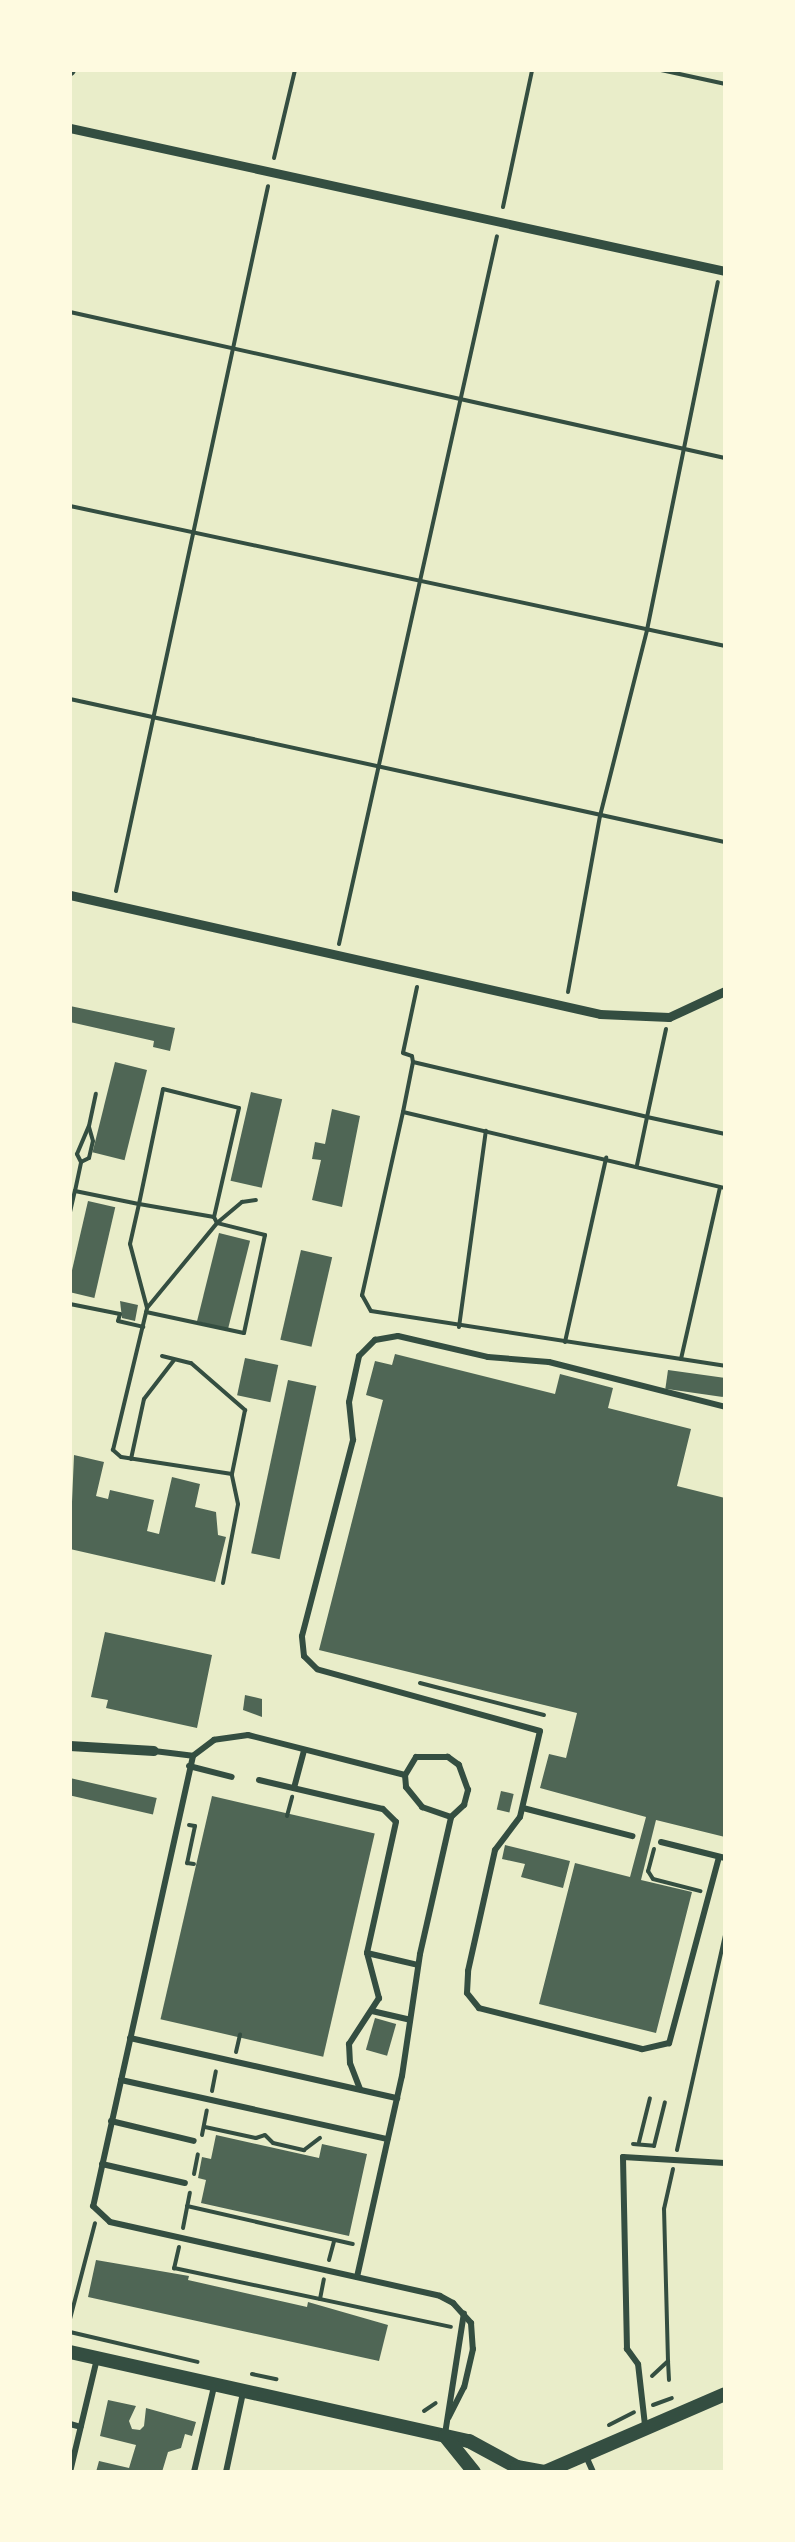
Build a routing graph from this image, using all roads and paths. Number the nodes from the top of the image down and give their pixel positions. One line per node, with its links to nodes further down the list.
1 (295, 70): 6 (path)
2 (532, 70): 7 (path)
3 (660, 70): 4 (path)
4 (725, 84)
5 (70, 128): 6 (street)
6 (270, 174): 7 (street); 10 (path)
7 (500, 224): 8 (street); 11 (path)
8 (723, 271): 12 (path)
9 (70, 312): 10 (path)
10 (230, 350): 11 (path); 15 (path)
11 (458, 400): 12 (path); 16 (path)
12 (684, 449): 13 (path); 17 (path)
13 (725, 458)
14 (70, 506): 15 (path)
15 (196, 532): 16 (path); 20 (path)
16 (419, 580): 17 (path); 21 (path)
17 (647, 630): 18 (path); 22 (path)
18 (725, 646)
19 (70, 699): 20 (path)
20 (156, 719): 21 (path); 25 (path)
21 (381, 766): 22 (path); 26 (path)
22 (600, 816): 23 (path); 29 (path)
23 (725, 842)
24 (70, 895): 25 (street)
25 (113, 905): 26 (street)
26 (336, 954): 27 (street)
27 (420, 972): 29 (street); 31 (path)
28 (725, 992): 30 (street)
29 (565, 1006): 30 (street)
30 (668, 1017): 34 (path)
31 (412, 1062): 33 (path); 34 (path)
32 (96, 1094): 40 (path)
33 (403, 1112): 35 (path); 49 (path)
34 (647, 1117): 36 (path); 38 (path)
35 (486, 1131): 37 (path); 49 (path)
36 (725, 1134)
37 (606, 1158): 38 (path); 50 (path)
38 (637, 1165): 39 (path)
39 (723, 1188): 53 (path)
40 (75, 1191): 42 (path); 43 (path)
41 (256, 1200): 45 (path)
42 (138, 1204): 44 (path); 44 (path); 47 (path)
43 (70, 1212)
44 (214, 1216): 45 (path)
45 (217, 1223): 47 (path); 47 (path)
46 (70, 1304): 48 (path)
47 (146, 1310): 48 (path)
48 (142, 1326): 56 (path)
49 (458, 1326): 50 (path)
50 (565, 1342): 53 (path)
51 (162, 1356): 52 (path)
52 (175, 1359): 56 (path); 57 (path)
53 (680, 1359): 54 (path)
54 (725, 1366)
55 (725, 1408): 70 (lane)
56 (132, 1459): 57 (path)
57 (232, 1474): 58 (path)
58 (223, 1583)
59 (408, 1680): 60 (path)
60 (544, 1715)
61 (70, 1746): 62 (street)
62 (154, 1750): 64 (lane)
63 (304, 1750): 64 (lane); 66 (lane); 69 (lane)
64 (192, 1756): 65 (lane)
65 (189, 1766): 67 (lane); 73 (lane)
66 (405, 1775): 72 (lane); 72 (lane)
67 (232, 1776)
68 (259, 1780): 69 (lane)
69 (294, 1788): 71 (path); 80 (lane)
70 (523, 1808): 74 (lane); 78 (lane)
71 (287, 1816)
72 (451, 1817): 81 (lane)
73 (177, 1822): 77 (path); 85 (lane)
74 (632, 1836)
75 (658, 1842): 76 (lane); 78 (path)
76 (722, 1857): 78 (lane)
77 (194, 1864)
78 (710, 1893)
79 (725, 1935): 100 (path)
80 (367, 1953): 81 (lane); 82 (lane)
81 (418, 1965): 83 (lane)
82 (372, 2011): 83 (lane); 89 (lane)
83 (410, 2020): 90 (lane)
84 (240, 2034): 87 (path)
85 (130, 2038): 86 (lane); 88 (lane)
86 (219, 2058): 87 (lane); 92 (path)
87 (234, 2061): 89 (lane)
88 (120, 2080): 92 (lane); 94 (lane)
89 (360, 2090): 90 (lane)
90 (397, 2098): 97 (lane)
91 (650, 2098): 99 (path)
92 (210, 2100): 95 (path); 97 (lane)
93 (665, 2102): 99 (path)
94 (112, 2121): 98 (lane); 103 (lane)
95 (204, 2127): 96 (path); 106 (path)
96 (324, 2134)
97 (388, 2139): 110 (lane)
98 (194, 2140)
99 (640, 2142): 101 (path)
100 (676, 2156)
101 (629, 2158): 102 (lane); 129 (lane)
102 (725, 2163)
103 (102, 2164): 105 (lane); 107 (lane)
104 (672, 2169): 117 (path)
105 (185, 2183)
106 (188, 2206): 108 (path); 109 (path)
107 (99, 2215): 108 (lane); 112 (path)
108 (180, 2238): 110 (lane); 113 (path)
109 (354, 2244)
110 (357, 2277): 111 (lane)
111 (464, 2312): 131 (lane); 131 (lane)
112 (70, 2319)
113 (453, 2328)
114 (70, 2332): 118 (path)
115 (70, 2352): 116 (street)
116 (97, 2360): 123 (street); 133 (lane)
117 (668, 2361): 121 (path); 122 (path)
118 (202, 2363)
119 (239, 2372): 120 (path)
120 (276, 2379)
121 (669, 2380)
122 (652, 2383)
123 (214, 2386): 125 (street); 139 (lane)
124 (440, 2386): 130 (path)
125 (243, 2392): 136 (street); 140 (lane)
126 (652, 2394): 128 (path)
127 (725, 2394): 134 (street)
128 (652, 2406)
129 (640, 2410): 134 (lane); 135 (path)
130 (424, 2412)
131 (449, 2417): 136 (lane)
132 (70, 2424): 133 (lane)
133 (81, 2426): 138 (lane)
134 (646, 2426): 137 (street)
135 (611, 2430)
136 (445, 2435): 141 (street); 142 (street)
137 (584, 2453): 142 (street); 143 (lane)
138 (70, 2472)
139 (194, 2472)
140 (226, 2472)
141 (474, 2472)
142 (545, 2472)
143 (594, 2472)

